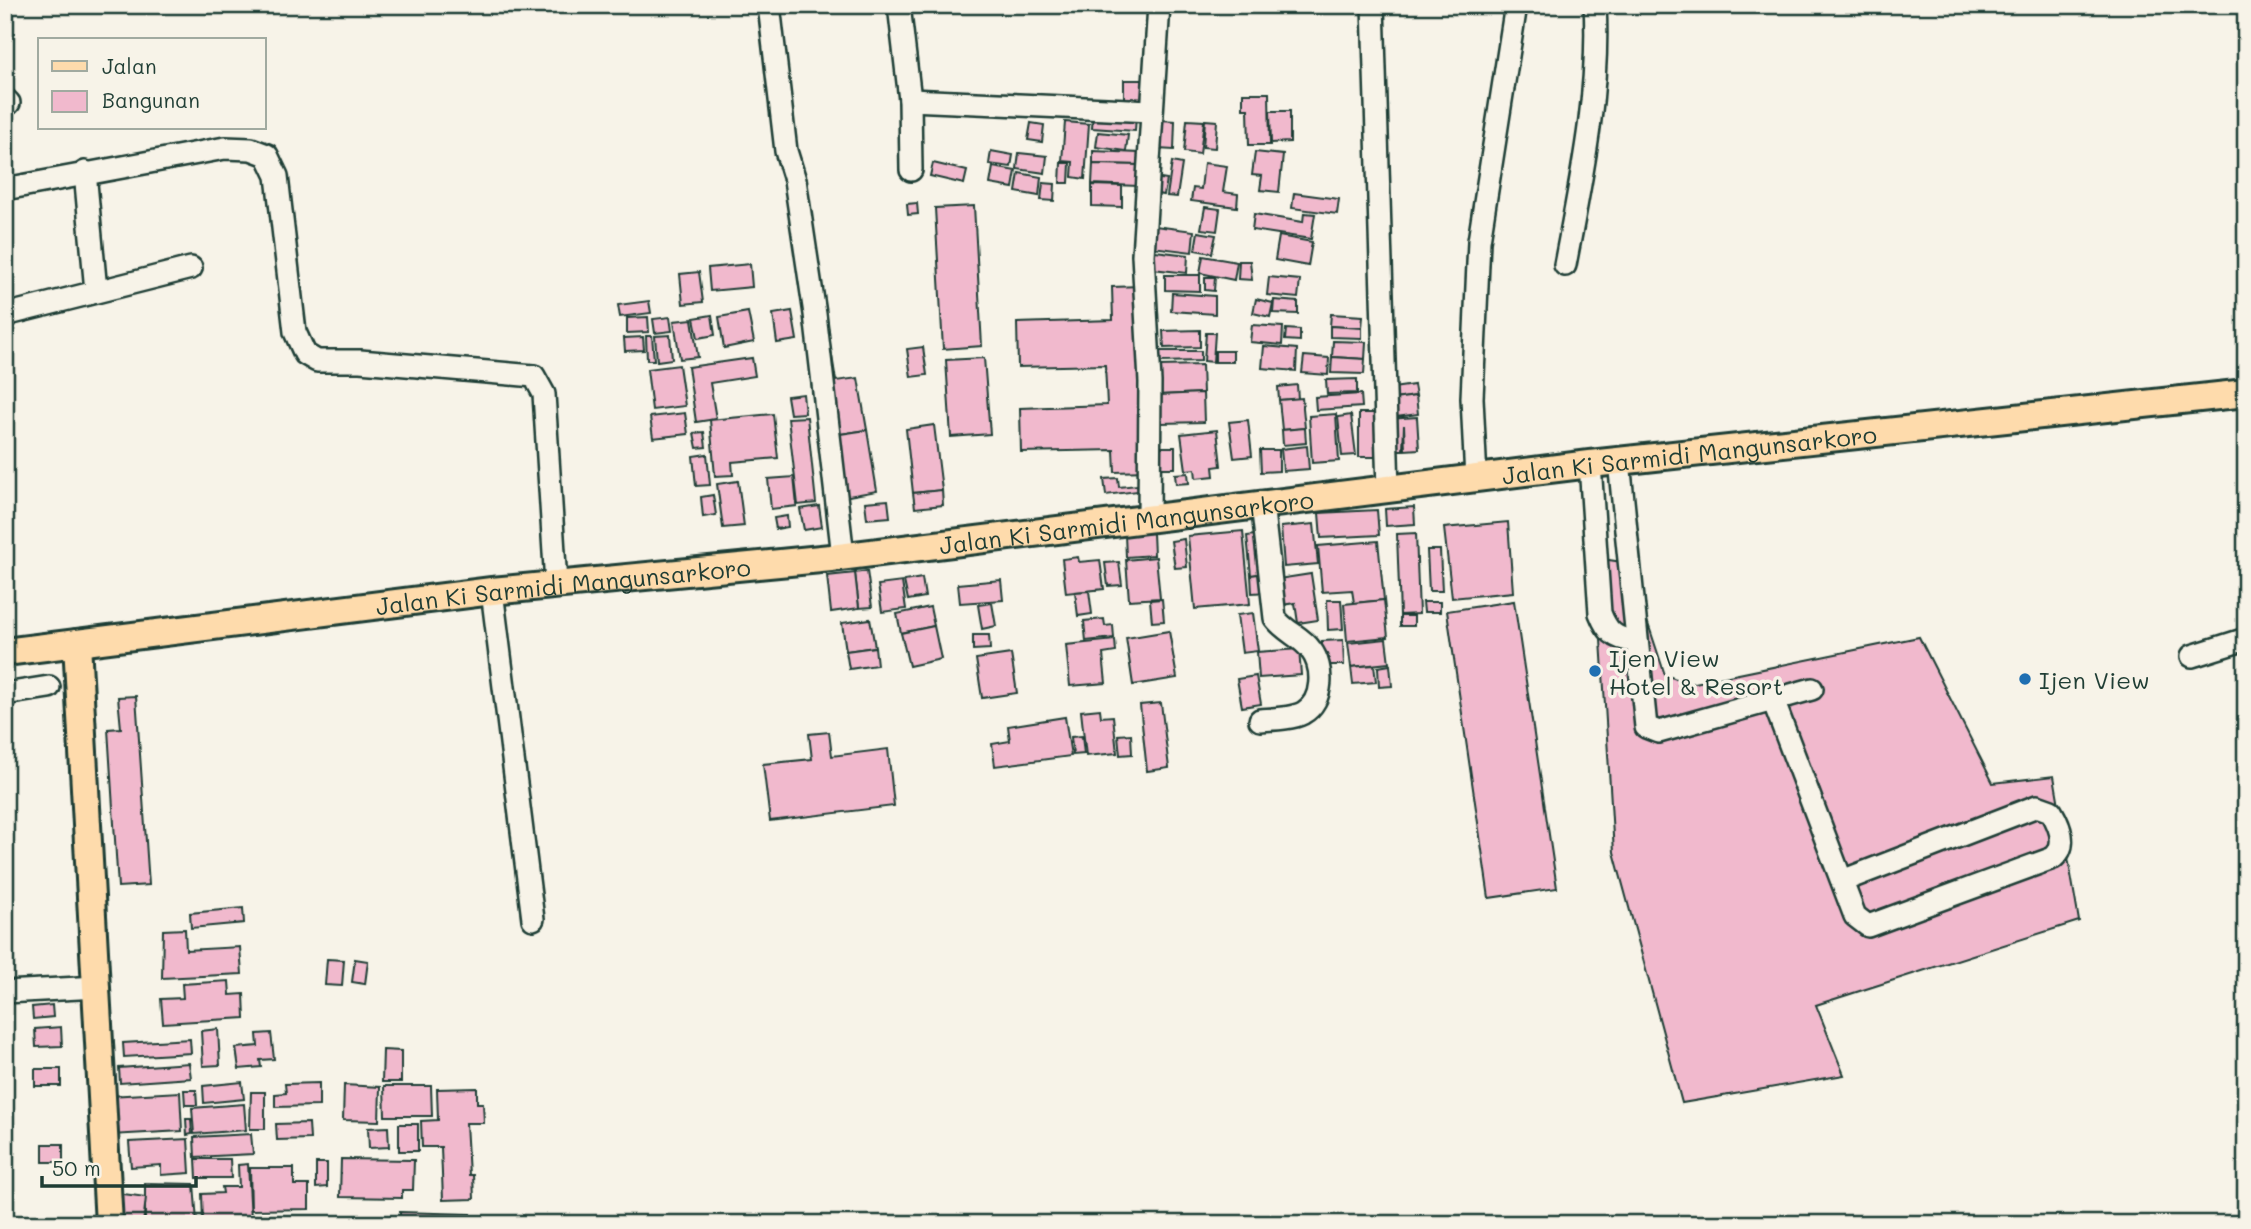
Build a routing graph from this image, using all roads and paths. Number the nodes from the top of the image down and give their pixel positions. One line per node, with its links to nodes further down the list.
1 (769, 5): 23 (street)
2 (899, 5): 7 (street)
3 (1159, 5): 8 (street)
4 (1373, 5): 20 (street)
5 (1516, 5): 19 (street)
6 (1595, 5): 12 (street)
7 (910, 100): 8 (street); 9 (street)
8 (1151, 111): 22 (street)
9 (911, 170)
10 (85, 172): 11 (street); 14 (street); 24 (street)
11 (5, 189)
12 (1566, 265)
13 (191, 268): 14 (street)
14 (96, 291): 15 (street)
15 (5, 315)
16 (2246, 393): 17 (main road, Jalan Ki Sarmidi Mangunsarkoro)
17 (1619, 461): 18 (main road, Jalan Ki Sarmidi Mangunsarkoro); 27 (street)
18 (1590, 464): 19 (main road, Jalan Ki Sarmidi Mangunsarkoro); 27 (street)
19 (1476, 480): 20 (main road, Jalan Ki Sarmidi Mangunsarkoro)
20 (1388, 489): 21 (main road, Jalan Ki Sarmidi Mangunsarkoro)
21 (1262, 503): 22 (main road, Jalan Ki Sarmidi Mangunsarkoro); 35 (street)
22 (1149, 517): 23 (main road, Jalan Ki Sarmidi Mangunsarkoro)
23 (843, 556): 24 (main road, Jalan Ki Sarmidi Mangunsarkoro)
24 (556, 584): 25 (main road, Jalan Ki Sarmidi Mangunsarkoro)
25 (492, 591): 28 (main road, Jalan Ki Sarmidi Mangunsarkoro); 37 (street)
26 (2246, 639): 30 (street)
27 (1634, 640): 34 (street)
28 (77, 643): 29 (main road, Jalan Ki Sarmidi Mangunsarkoro); 38 (main road)
29 (5, 652)
30 (2192, 656)
31 (49, 687): 33 (street)
32 (1812, 689): 34 (street)
33 (5, 694)
34 (1773, 700): 36 (street)
35 (1260, 720)
36 (1842, 881): 36 (street)
37 (533, 919)
38 (98, 987): 39 (street); 40 (main road)
39 (5, 992)
40 (109, 1224)

